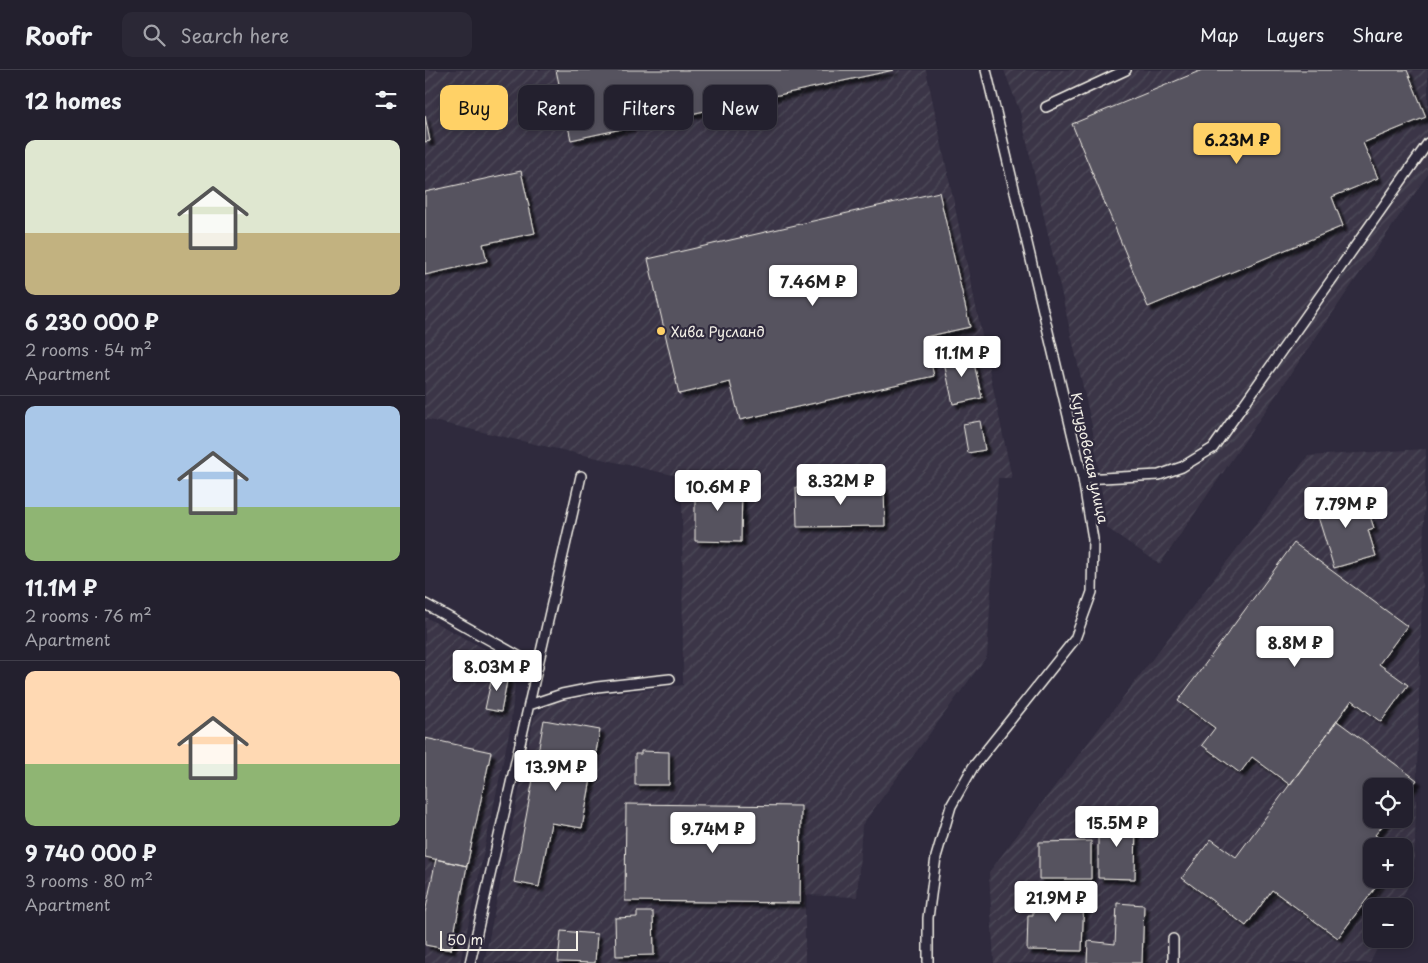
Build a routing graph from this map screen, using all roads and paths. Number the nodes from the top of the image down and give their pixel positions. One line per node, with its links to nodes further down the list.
1 (986, 70): 6 (lane, Кутузовская улица)
2 (1126, 70): 3 (lane)
3 (1046, 107)
4 (1428, 143): 6 (lane)
5 (581, 476): 8 (lane)
6 (1083, 478): 13 (lane, Кутузовская улица)
7 (425, 604): 8 (lane)
8 (538, 667): 10 (lane)
9 (669, 679): 10 (lane)
10 (529, 705): 12 (lane)
11 (1173, 939): 14 (lane)
12 (470, 963)
13 (929, 963)
14 (1173, 963)

